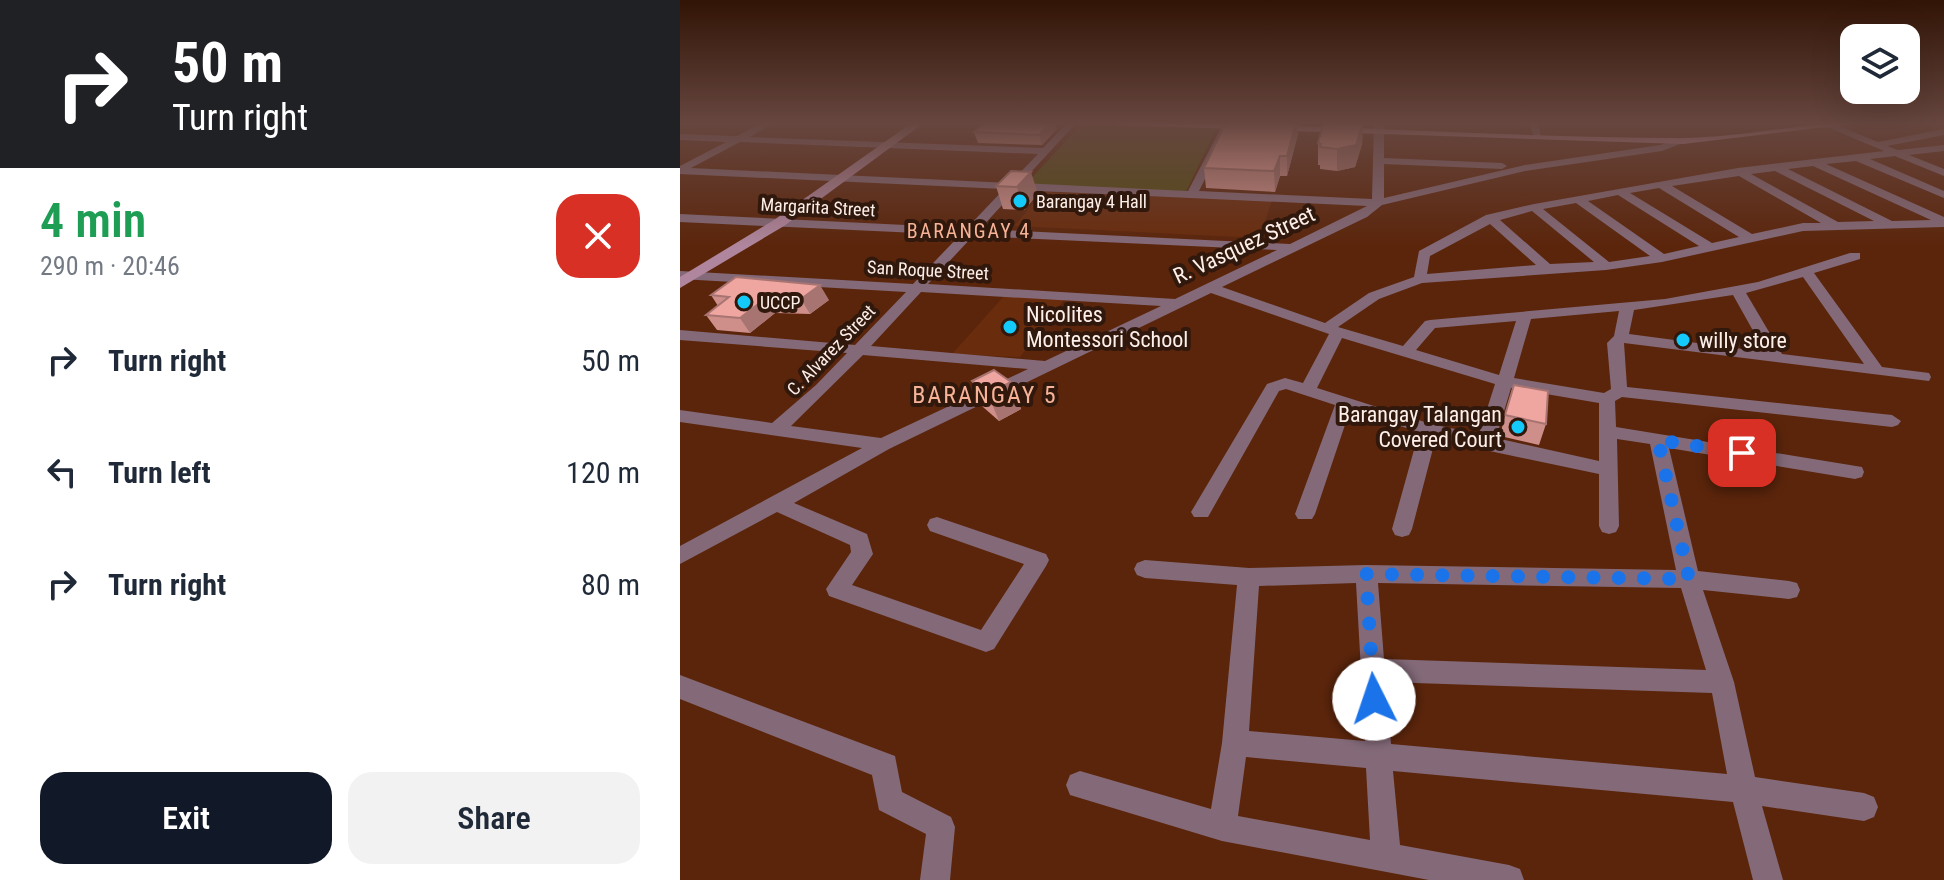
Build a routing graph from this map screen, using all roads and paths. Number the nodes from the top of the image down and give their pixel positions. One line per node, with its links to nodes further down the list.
1 (864, 163): 16 (main road)
2 (1036, 163): 18 (street, C. Alvarez Street)
3 (1208, 163): 21 (street)
4 (1377, 163): 23 (street)
5 (1421, 163): 12 (street)
6 (1559, 163): 12 (street, R. Vasquez Street)
7 (1805, 163): 11 (street)
8 (1815, 163): 27 (street)
9 (1872, 163): 20 (street)
10 (1920, 163): 15 (street)
11 (1775, 167): 14 (street); 29 (street)
12 (1525, 168): 23 (street, R. Vasquez Street)
13 (680, 171): 16 (street)
14 (1738, 171): 17 (street); 30 (street)
15 (1944, 173)
16 (840, 180): 18 (street); 28 (main road)
17 (1660, 184): 19 (street); 32 (street)
18 (1013, 187): 21 (street); 31 (street, C. Alvarez Street)
19 (1620, 192): 22 (street); 34 (street)
20 (1944, 195)
21 (1191, 196): 23 (street)
22 (1578, 199): 24 (street); 36 (street)
23 (1378, 203): 33 (street, R. Vasquez Street)
24 (1534, 207): 26 (street); 37 (street)
25 (680, 218): 28 (street, Margarita Street)
26 (1490, 218): 38 (street); 41 (street)
27 (1944, 222): 29 (street)
28 (779, 223): 31 (street, Margarita Street); 40 (main road)
29 (1890, 225): 30 (street)
30 (1839, 226): 32 (street)
31 (968, 232): 33 (street, Margarita Street); 42 (street, C. Alvarez Street)
32 (1751, 239): 34 (street)
33 (1290, 248): 43 (street, R. Vasquez Street)
34 (1711, 248): 36 (street)
35 (1855, 256): 39 (street)
36 (1662, 258): 37 (street)
37 (1606, 266): 38 (street)
38 (1547, 268): 41 (street)
39 (1806, 272): 44 (street); 55 (street)
40 (684, 277): 42 (street, San Roque Street)
41 (1420, 279): 48 (street)
42 (918, 287): 45 (street, San Roque Street); 51 (street, C. Alvarez Street)
43 (1208, 287): 45 (street, R. Vasquez Street); 48 (street)
44 (1737, 290): 46 (street); 53 (street)
45 (1175, 303): 54 (street, R. Vasquez Street)
46 (1627, 307): 47 (street); 50 (street)
47 (1525, 316): 52 (street); 57 (street)
48 (1332, 330): 52 (street); 58 (street)
49 (680, 335): 51 (street)
50 (1621, 338): 53 (street); 59 (street)
51 (855, 351): 54 (street); 63 (street, C. Alvarez Street)
52 (1405, 354): 57 (street)
53 (1775, 356): 55 (street)
54 (1046, 366): 68 (street, R. Vasquez Street)
55 (1876, 370): 56 (street)
56 (1923, 377)
57 (1505, 382): 59 (street); 67 (street)
58 (1308, 389): 60 (street); 72 (street)
59 (1613, 395): 62 (street); 65 (street)
60 (1345, 401): 64 (street); 73 (street)
61 (680, 416): 63 (street)
62 (1892, 421)
63 (778, 428): 68 (street)
64 (1429, 429): 67 (street); 76 (street)
65 (1606, 431): 66 (street); 69 (street)
66 (1658, 440): 70 (street); 81 (street)
67 (1485, 444): 69 (street)
68 (883, 445): 71 (street, R. Vasquez Street)
69 (1606, 469): 75 (street)
70 (1855, 472)
71 (775, 503): 74 (street); 77 (street, R. Vasquez Street)
72 (1201, 512)
73 (1305, 514)
74 (937, 525)
75 (1609, 526)
76 (1402, 529)
77 (680, 556)
78 (1145, 569): 80 (street)
79 (1366, 574): 80 (street); 81 (street); 83 (street)
80 (1249, 577): 86 (street)
81 (1689, 579): 82 (street); 84 (street)
82 (1789, 590)
83 (1372, 670): 84 (street); 87 (street)
84 (1722, 682): 89 (street)
85 (680, 687): 93 (street)
86 (1235, 743): 87 (street); 91 (street)
87 (1378, 758): 89 (street); 92 (street)
88 (1080, 785): 91 (street)
89 (1744, 789): 90 (street); 95 (street)
90 (1864, 807)
91 (1222, 827): 92 (street)
92 (1386, 857): 94 (street)
93 (935, 880)
94 (1509, 880)
95 (1768, 880)

